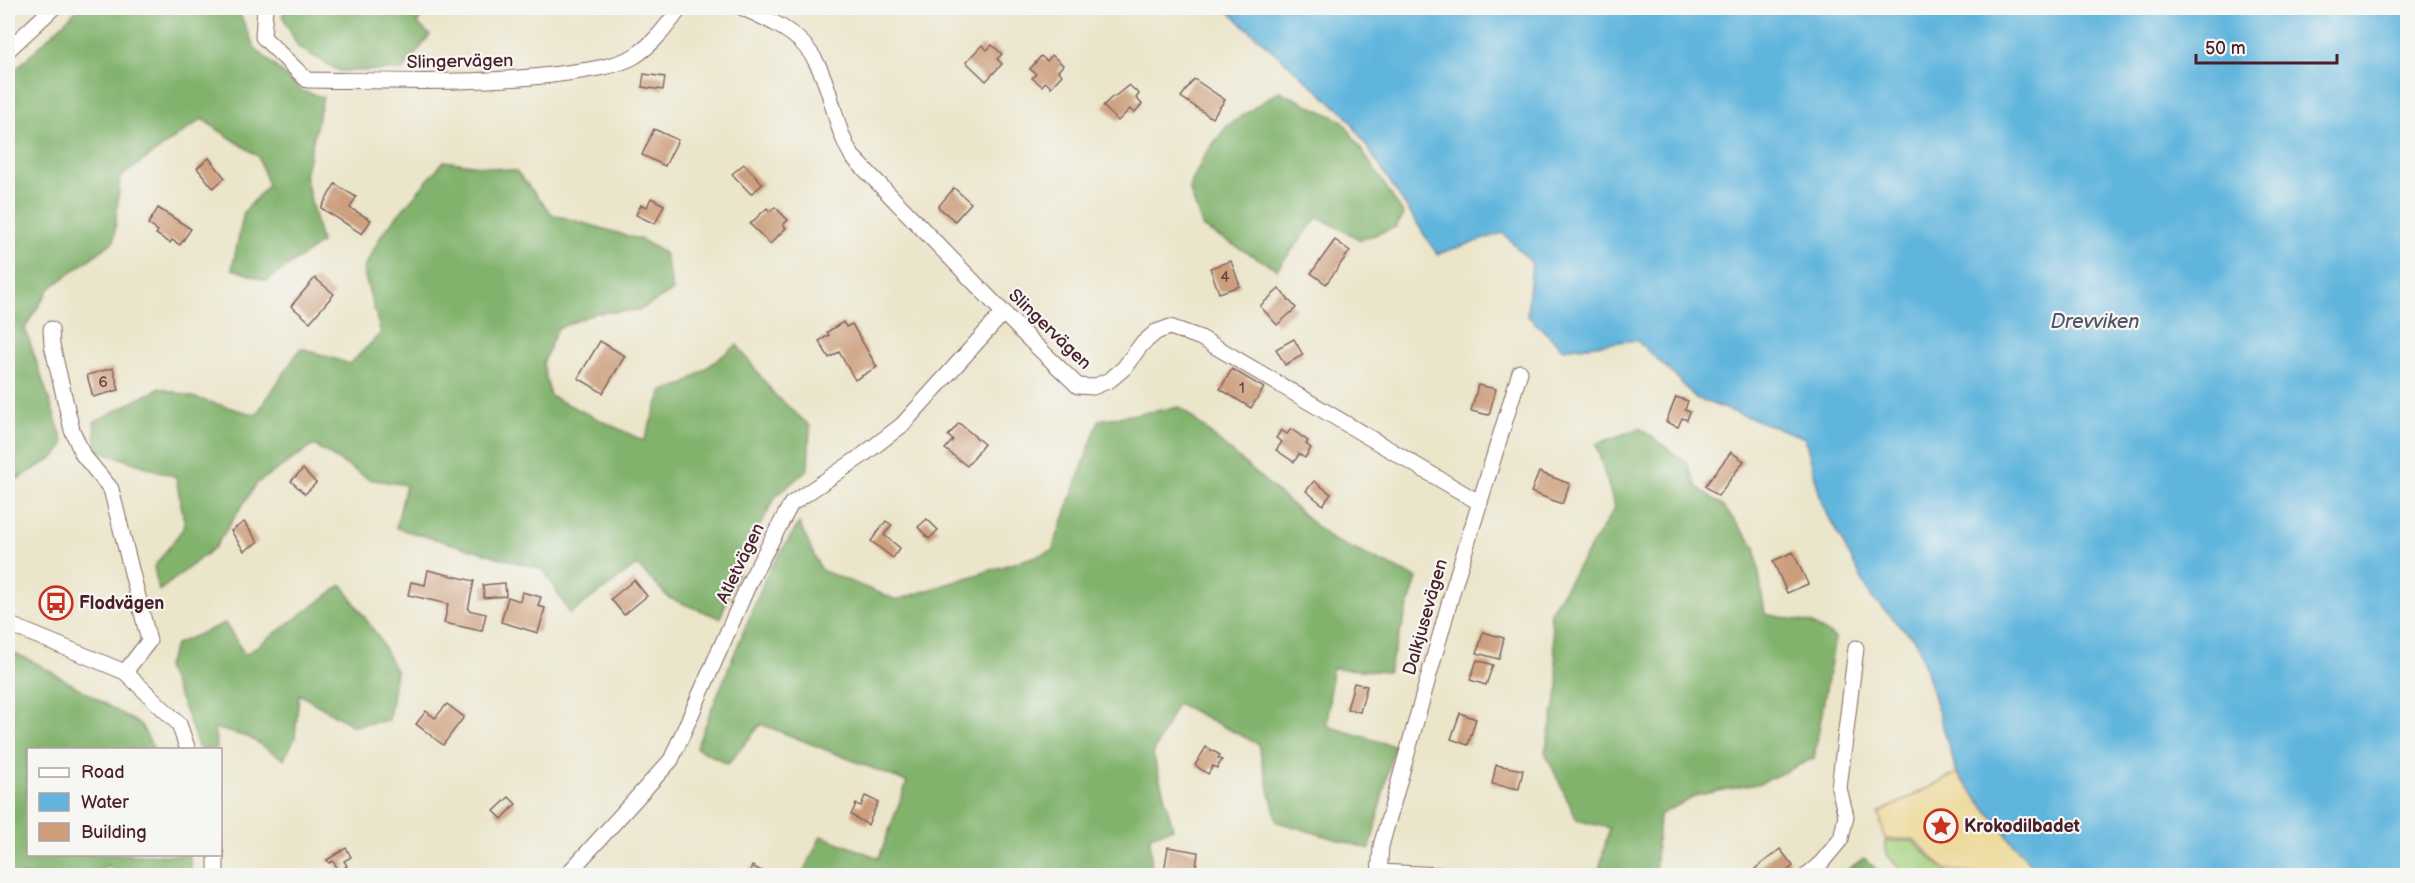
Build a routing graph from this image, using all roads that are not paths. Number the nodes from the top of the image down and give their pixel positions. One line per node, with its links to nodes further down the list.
1 (53, 8): 5 (street)
2 (266, 8): 3 (street, Slingervägen)
3 (680, 8)
4 (743, 8): 6 (street, Slingervägen)
5 (8, 50)
6 (1004, 312): 9 (street, Slingervägen); 17 (street, Atletvägen)
7 (51, 329): 12 (street)
8 (1520, 372): 9 (street, Dalkjusevägen)
9 (1480, 502): 15 (street, Dalkjusevägen)
10 (8, 624): 12 (street)
11 (1856, 648): 19 (street)
12 (125, 672): 13 (street)
13 (187, 748)
14 (216, 856): 16 (street)
15 (1379, 874): 18 (street)
16 (216, 876)
17 (566, 876)
18 (1461, 876)
19 (1806, 876)

